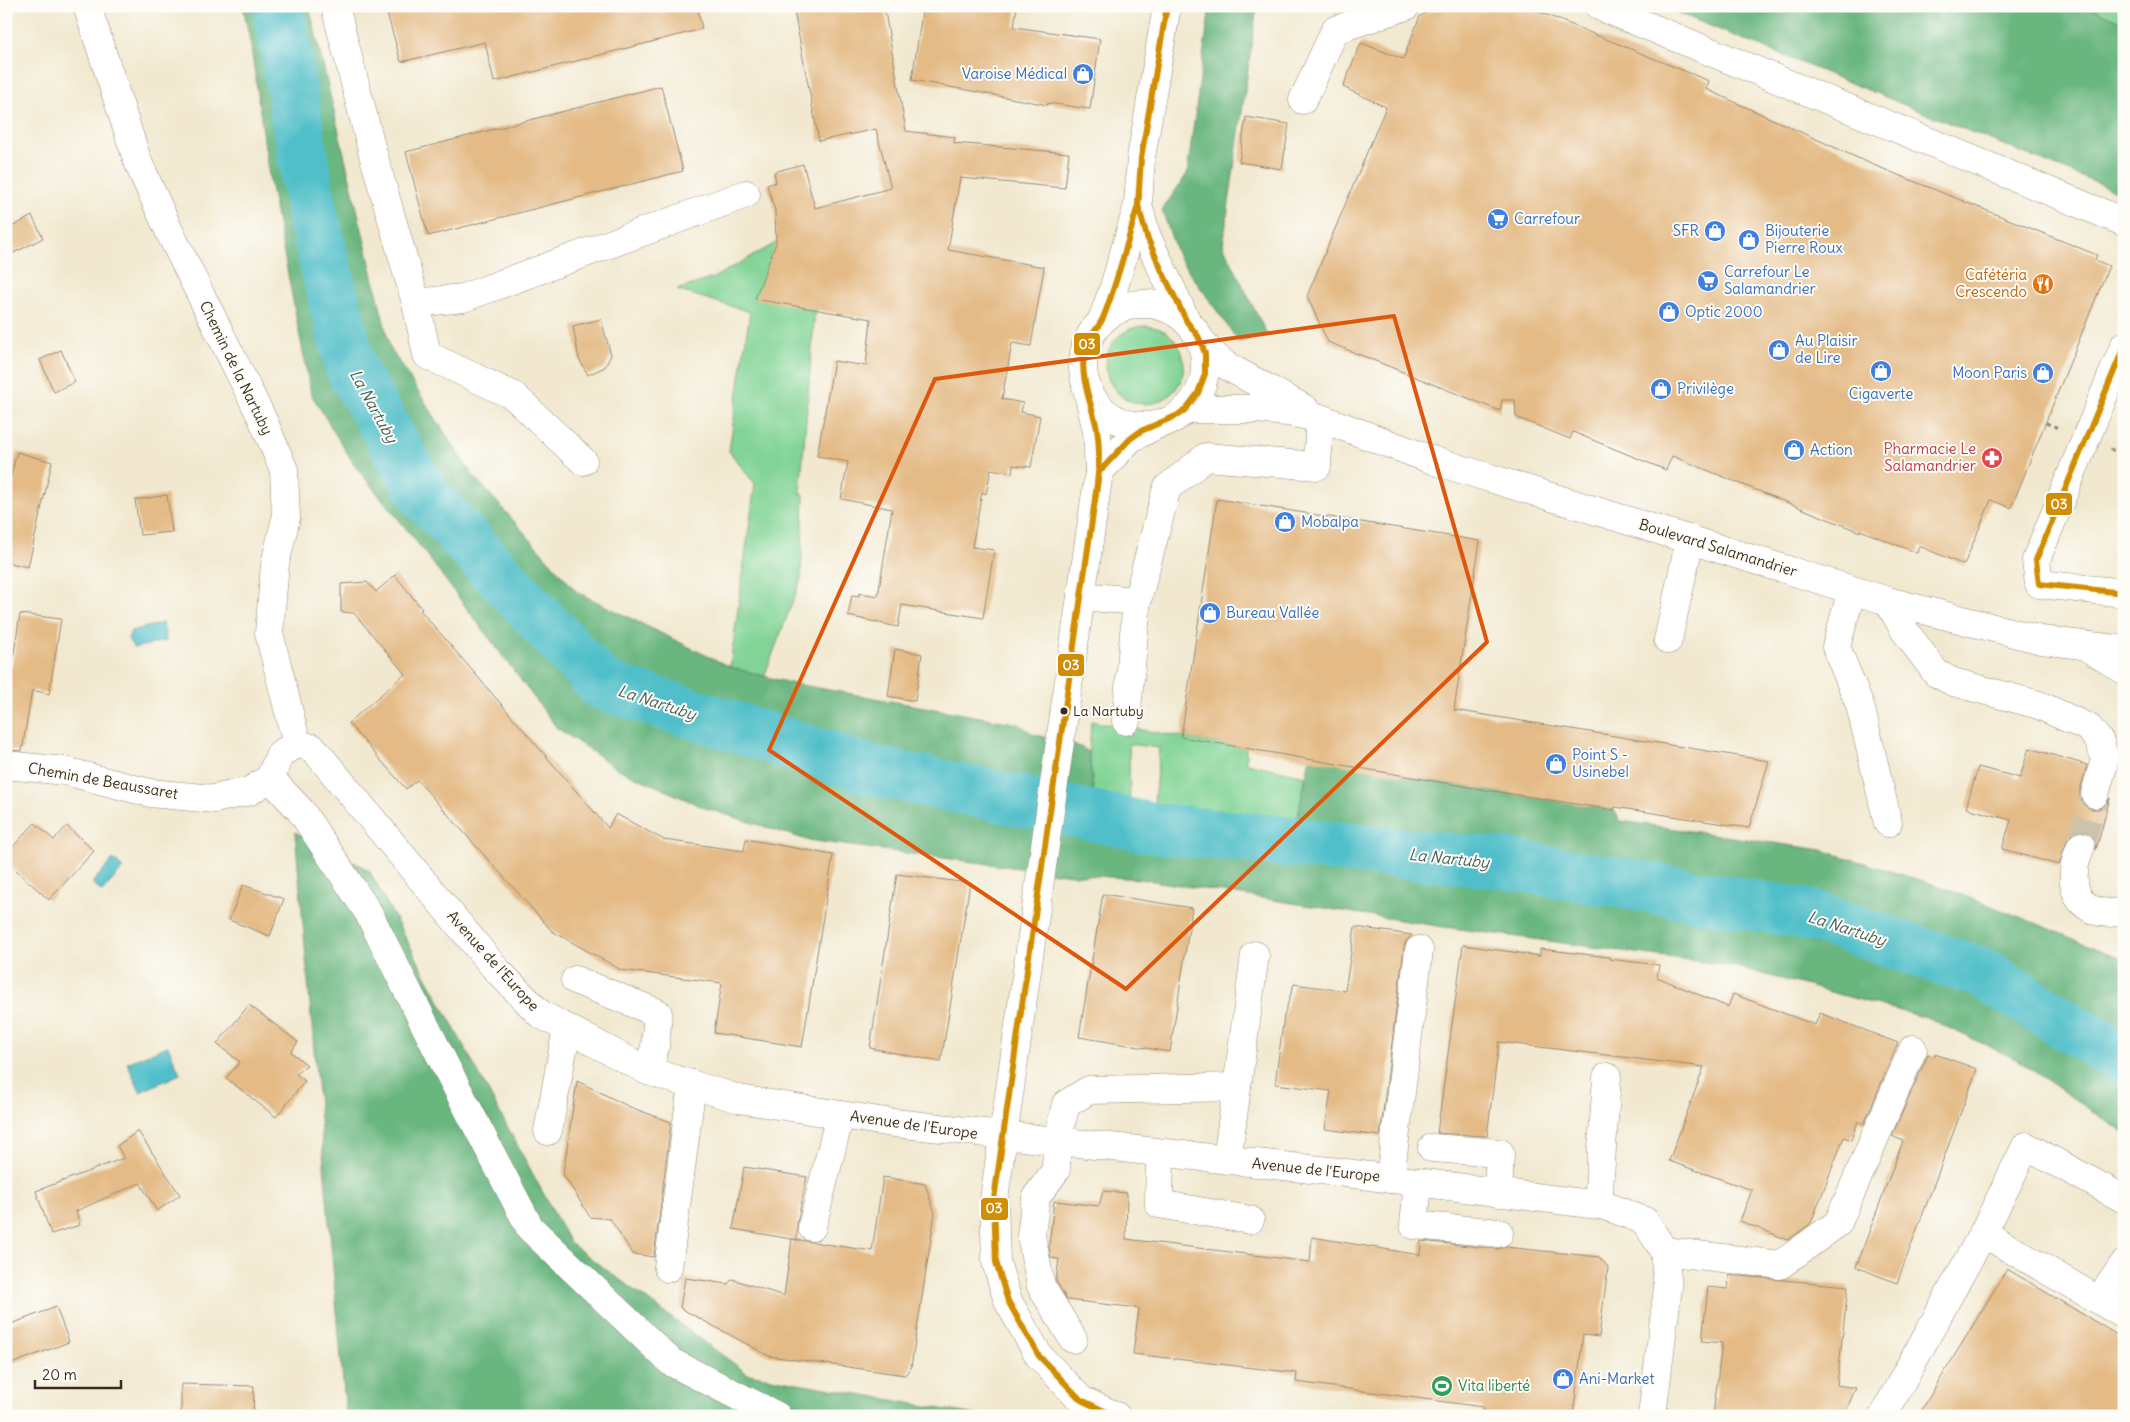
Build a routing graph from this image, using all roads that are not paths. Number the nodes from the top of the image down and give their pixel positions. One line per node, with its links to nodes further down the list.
1 (86, 6): 31 (street, Chemin de la Nartuby)
2 (335, 6): 10 (street)
3 (1166, 6): 8 (street)
4 (1406, 6): 6 (street)
5 (1599, 6): 9 (street)
6 (1303, 100)
7 (746, 194): 10 (street)
8 (1138, 205): 11 (street); 12 (street)
9 (2124, 222)
10 (416, 303): 18 (street)
11 (1102, 320): 12 (street); 14 (street)
12 (1193, 329): 15 (street); 16 (street, Boulevard Salamandrier)
13 (2124, 346): 22 (street)
14 (1086, 384): 17 (street); 19 (street)
15 (1186, 409): 16 (street, Boulevard Salamandrier); 17 (street)
16 (1320, 418): 20 (street, Boulevard Salamandrier); 24 (street)
17 (1160, 423): 19 (street)
18 (584, 461)
19 (1099, 472): 23 (street)
20 (1690, 539): 21 (street, Boulevard Salamandrier); 26 (street)
21 (1852, 590): 25 (street, Boulevard Salamandrier); 35 (street)
22 (2124, 593)
23 (1081, 596): 24 (street); 49 (street)
24 (1137, 601): 30 (street)
25 (1888, 601): 27 (street, Boulevard Salamandrier); 34 (street)
26 (1668, 640)
27 (2085, 646): 28 (street, Boulevard Salamandrier); 29 (street)
28 (2124, 650)
29 (2124, 670)
30 (1126, 721)
31 (297, 744): 33 (street); 41 (street, Avenue de l'Europe)
32 (6, 765): 33 (street, Chemin de Beaussaret)
33 (270, 778): 69 (street)
34 (2096, 794)
35 (1888, 823)
36 (2081, 846): 37 (street)
37 (2124, 911)
38 (1419, 950): 54 (street)
39 (1255, 955): 46 (street)
40 (575, 980): 43 (street)
41 (567, 1028): 43 (street, Avenue de l'Europe); 48 (street)
42 (1913, 1049): 63 (street)
43 (648, 1071): 45 (street, Avenue de l'Europe)
44 (1607, 1076): 58 (street)
45 (692, 1084): 47 (street, Avenue de l'Europe); 65 (street)
46 (1237, 1087): 50 (street); 53 (street)
47 (840, 1115): 49 (street, Avenue de l'Europe); 60 (street)
48 (548, 1131)
49 (1003, 1136): 50 (street, Avenue de l'Europe); 70 (street)
50 (1057, 1140): 52 (street, Avenue de l'Europe); 68 (street)
51 (1432, 1148): 56 (street)
52 (1160, 1154): 53 (street, Avenue de l'Europe); 59 (street)
53 (1227, 1160): 54 (street, Avenue de l'Europe)
54 (1390, 1179): 55 (street, Avenue de l'Europe)
55 (1418, 1182): 56 (street, Avenue de l'Europe); 61 (street)
56 (1498, 1192): 58 (street, Avenue de l'Europe)
57 (2124, 1199): 62 (street)
58 (1598, 1206): 63 (street, Avenue de l'Europe)
59 (1250, 1220)
60 (812, 1226)
61 (1499, 1233)
62 (1983, 1233): 66 (street); 72 (street)
63 (1664, 1251): 71 (street, Avenue de l'Europe)
64 (2124, 1264): 66 (street)
65 (668, 1268)
66 (2099, 1300): 67 (street)
67 (2124, 1315)
68 (1073, 1339)
69 (777, 1416)
70 (1116, 1416)
71 (1652, 1416)
72 (1883, 1416)

